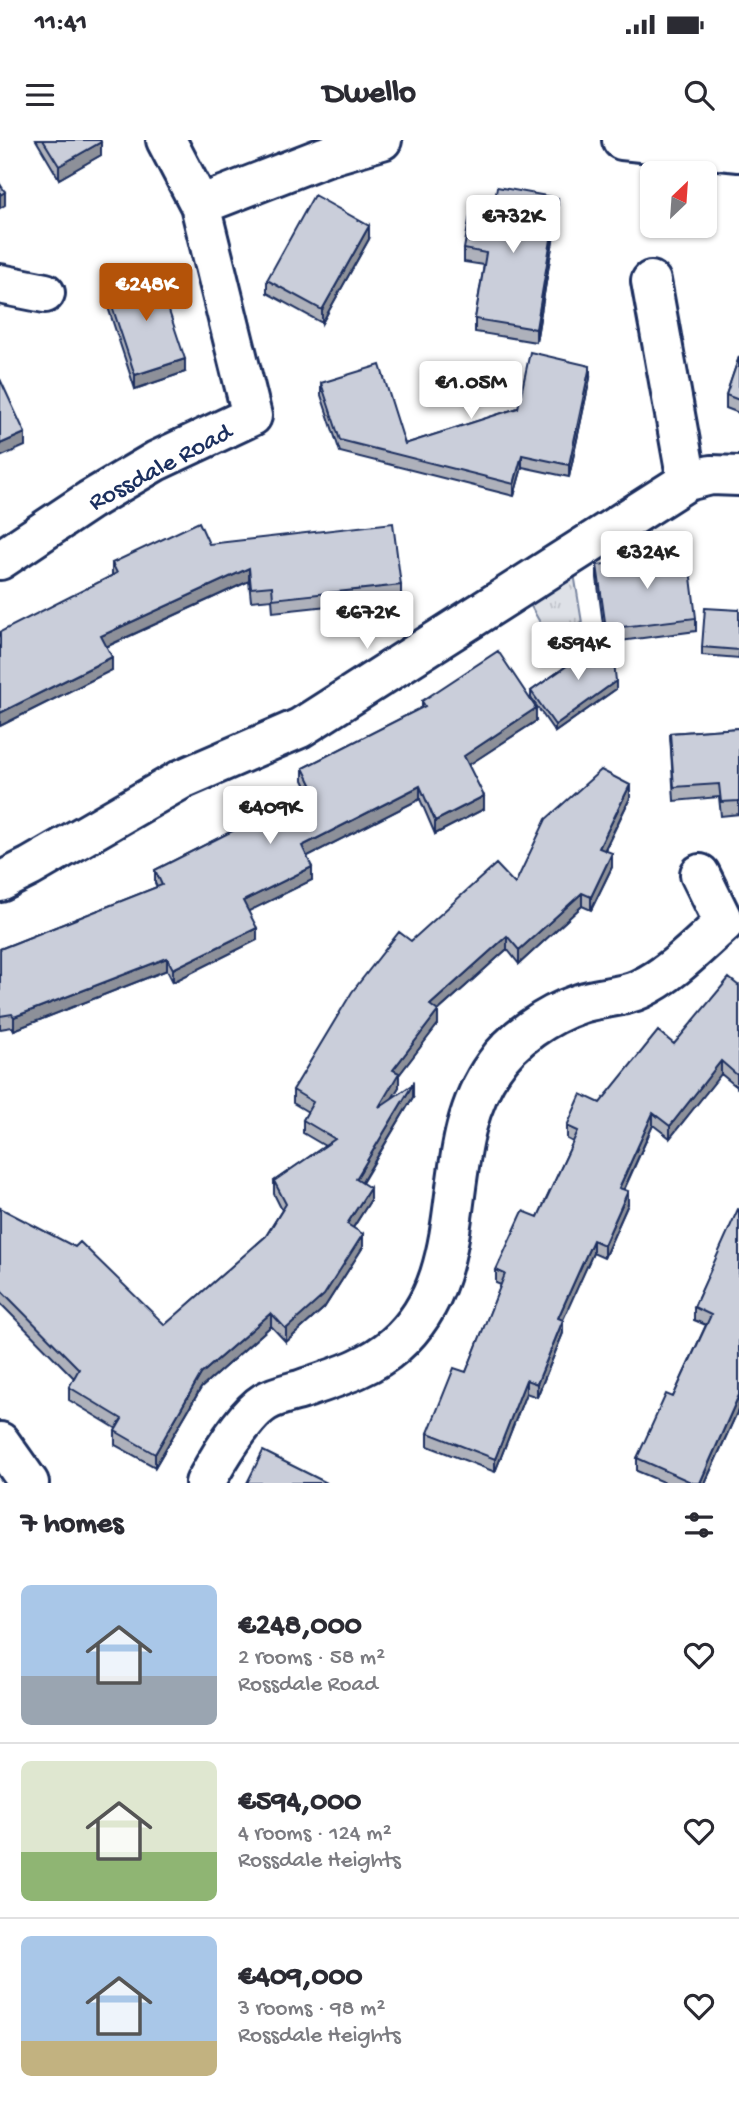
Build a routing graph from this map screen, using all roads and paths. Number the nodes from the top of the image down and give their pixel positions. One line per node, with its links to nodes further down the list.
1 (166, 140): 5 (street, Rossdale Road)
2 (382, 140): 5 (street)
3 (622, 140): 4 (street)
4 (739, 152)
5 (200, 205): 11 (street, Rossdale Road)
6 (651, 281): 10 (street)
7 (0, 284): 8 (street)
8 (45, 293)
9 (739, 475): 10 (street)
10 (687, 481): 13 (street)
11 (0, 560)
12 (700, 874): 14 (street)
13 (0, 881)
14 (731, 926): 17 (street)
15 (0, 1442): 16 (street)
16 (29, 1483)
17 (205, 1483)

